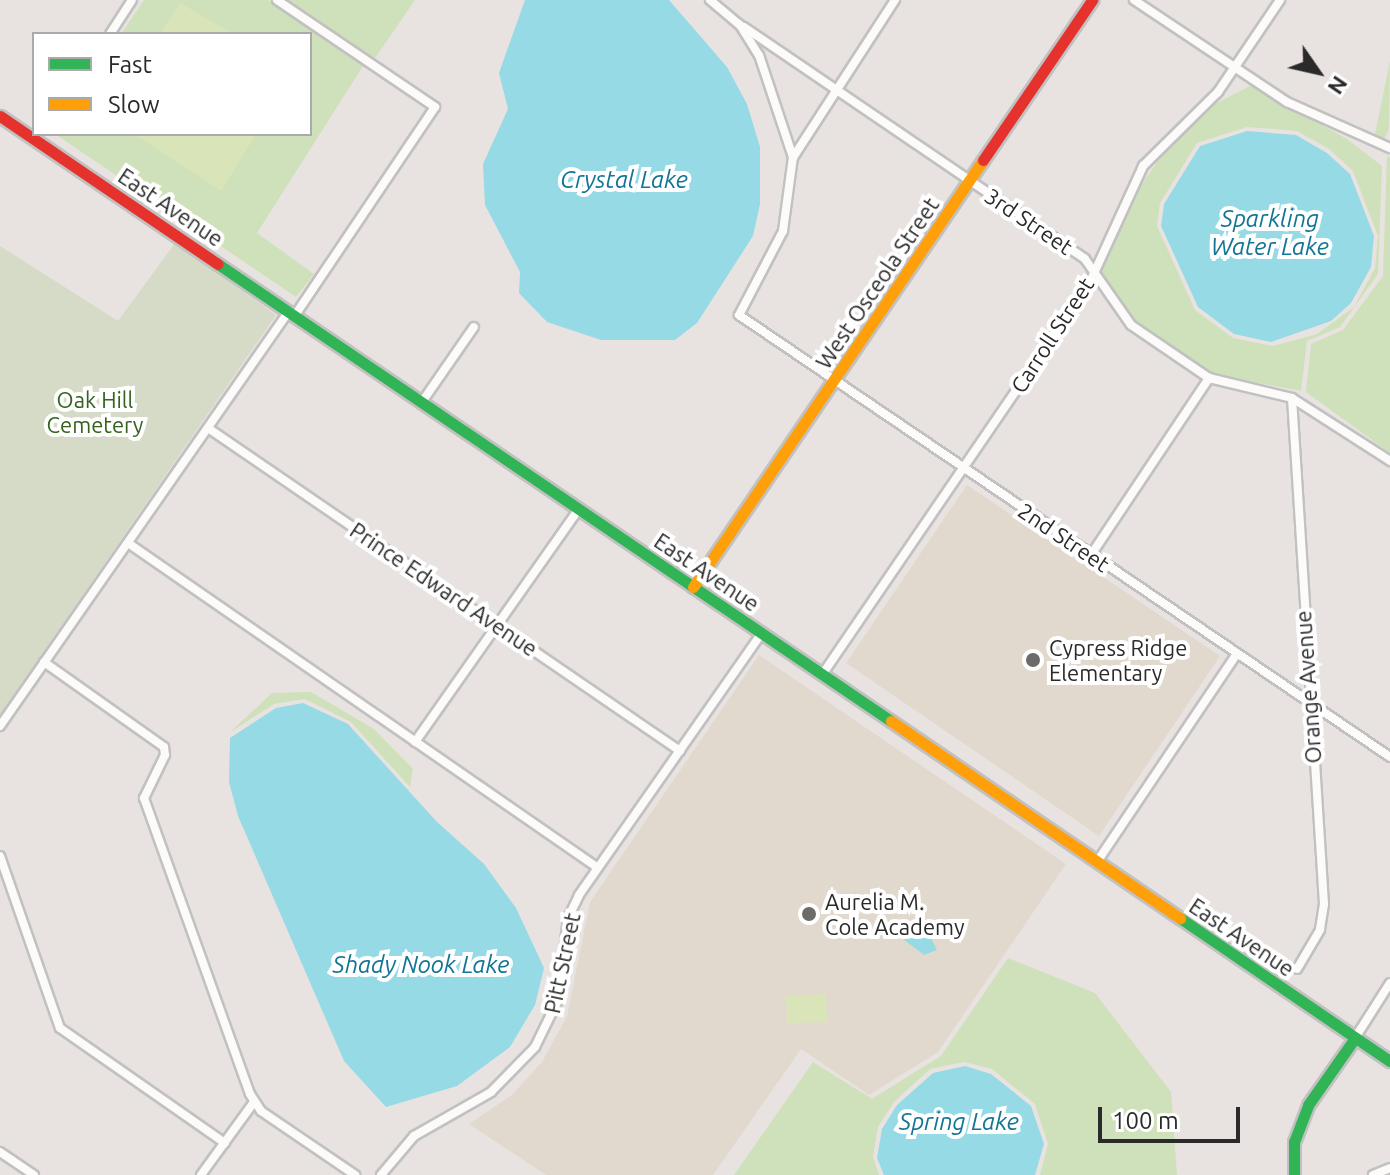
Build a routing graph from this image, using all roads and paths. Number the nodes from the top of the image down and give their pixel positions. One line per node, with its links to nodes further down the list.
1 (132, 0): 9 (street)
2 (277, 0): 19 (street)
3 (710, 0): 8 (street)
4 (895, 0): 11 (street)
5 (1092, 0): 17 (street, West Osceola Street)
6 (1134, 0): 10 (street)
7 (1280, 0): 10 (street, Carroll Street)
8 (740, 25): 11 (street, 3rd Street); 16 (street)
9 (111, 32)
10 (1234, 67): 15 (street); 18 (street, Carroll Street)
11 (835, 88): 16 (street); 17 (street, 3rd Street)
12 (0, 116): 13 (street, East Avenue)
13 (32, 133)
14 (40, 137): 19 (street, East Avenue)
15 (1389, 146)
16 (793, 157): 22 (street, 2nd Street)
17 (970, 181): 18 (street, 3rd Street); 22 (street, West Osceola Street)
18 (1094, 270): 21 (street, 3rd Street); 27 (street, Carroll Street)
19 (292, 313): 24 (street, East Avenue); 25 (street)
20 (474, 327): 24 (street)
21 (1209, 378): 23 (street, 3rd Street); 30 (street)
22 (835, 381): 27 (street, 2nd Street); 31 (street, West Osceola Street)
23 (1292, 398): 26 (street, 3rd Street); 37 (street, Orange Avenue)
24 (422, 402): 28 (street, East Avenue)
25 (208, 428): 29 (street); 32 (street, Prince Edward Avenue)
26 (1390, 461)
27 (963, 469): 30 (street, 2nd Street); 36 (street, Carroll Street)
28 (579, 509): 31 (street, East Avenue); 32 (street)
29 (128, 543): 35 (street); 39 (street)
30 (1091, 555): 34 (street, 2nd Street)
31 (693, 587): 33 (street, East Avenue)
32 (497, 625): 39 (street); 40 (street, Prince Edward Avenue)
33 (762, 633): 36 (street, East Avenue); 40 (street, Pitt Street)
34 (1237, 654): 37 (street, 2nd Street); 43 (street)
35 (44, 662): 38 (street); 51 (street)
36 (822, 675): 43 (street, East Avenue)
37 (1309, 703): 41 (street, 2nd Street); 47 (street, Orange Avenue)
38 (0, 726)
39 (415, 742): 44 (street)
40 (680, 751): 44 (street, Pitt Street)
41 (1390, 757)
42 (0, 856): 45 (street)
43 (1097, 862): 49 (street, East Avenue)
44 (598, 868): 58 (street, Pitt Street)
45 (7, 874): 46 (street); 52 (street)
46 (0, 883)
47 (1297, 969)
48 (1390, 983): 49 (street)
49 (1355, 1038): 50 (street, East Avenue); 59 (street)
50 (1390, 1061)
51 (254, 1102): 52 (street); 57 (street)
52 (225, 1143): 56 (street)
53 (0, 1152): 55 (street)
54 (1390, 1168): 60 (street)
55 (33, 1175)
56 (201, 1175)
57 (355, 1175)
58 (381, 1175)
59 (1294, 1175)
60 (1373, 1175)

